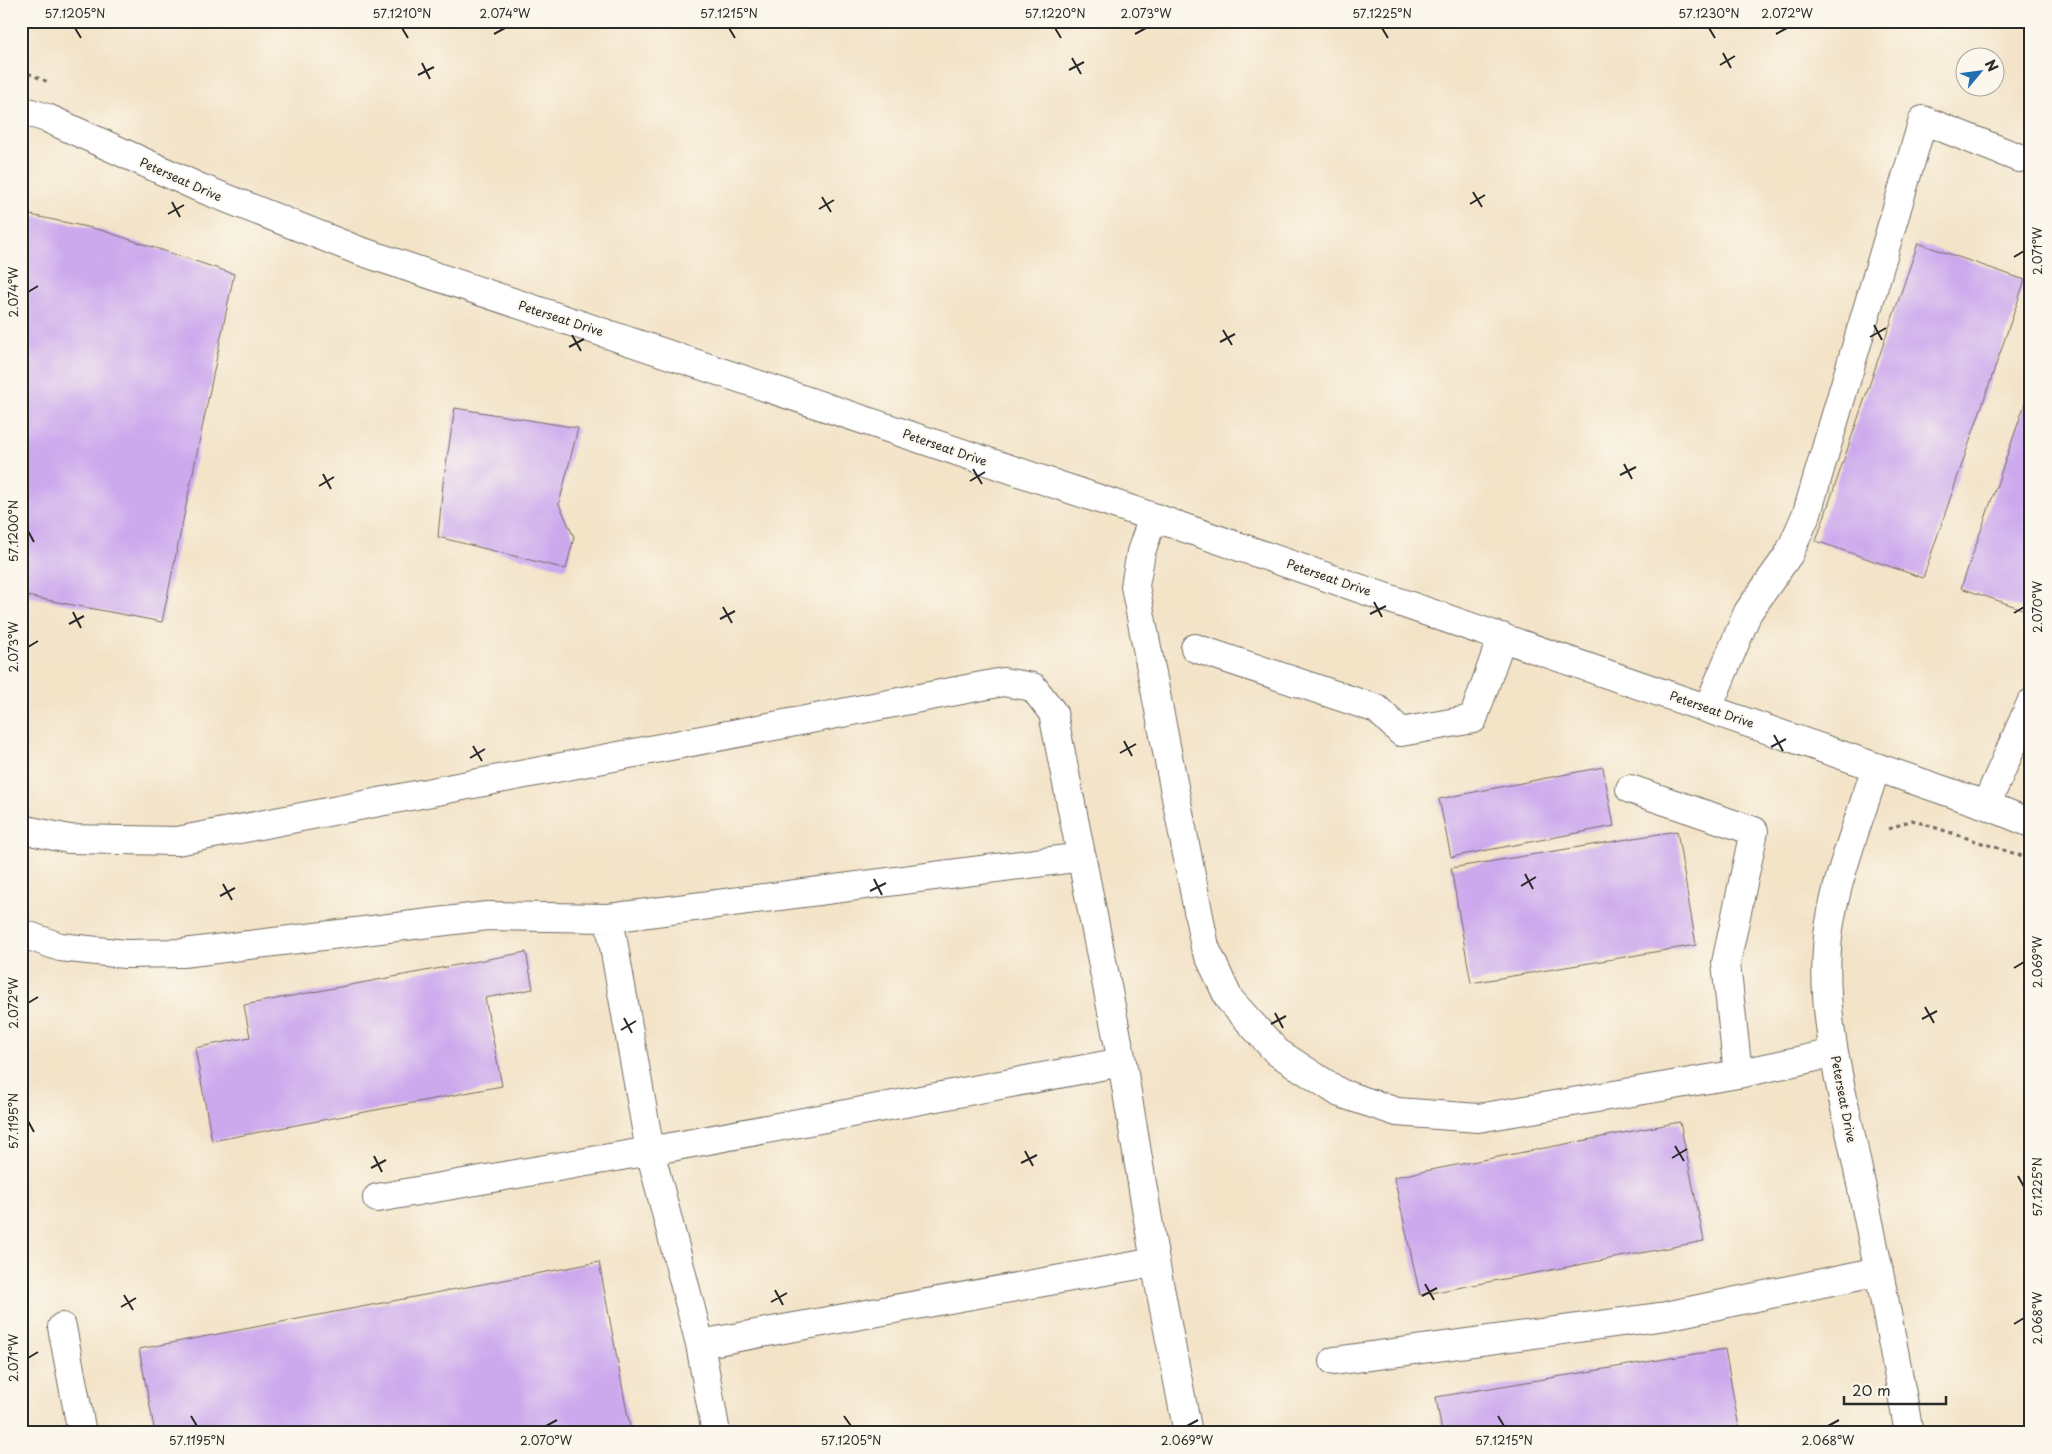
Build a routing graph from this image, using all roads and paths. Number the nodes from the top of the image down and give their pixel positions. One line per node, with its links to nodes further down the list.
1 (21, 110): 3 (street, Peterseat Drive)
2 (2019, 158): 7 (street)
3 (1154, 517): 4 (street, Peterseat Drive); 20 (street)
4 (1502, 637): 5 (street); 7 (street, Peterseat Drive)
5 (1195, 648)
6 (2031, 702): 10 (street)
7 (1708, 708): 8 (street, Peterseat Drive)
8 (1876, 767): 10 (street, Peterseat Drive); 18 (street, Peterseat Drive)
9 (1630, 788): 20 (street)
10 (1986, 805): 11 (street, Peterseat Drive)
11 (2031, 823)
12 (21, 828): 14 (street)
13 (1886, 830): 15 (path)
14 (1082, 856): 16 (street); 19 (street)
15 (2031, 859)
16 (609, 918): 17 (street); 21 (street)
17 (21, 933)
18 (1834, 1054): 20 (street); 24 (street, Peterseat Drive)
19 (1122, 1062): 21 (street); 23 (street)
20 (1738, 1074)
21 (650, 1151): 22 (street); 26 (street)
22 (377, 1198)
23 (1155, 1262): 26 (street); 30 (street)
24 (1879, 1271): 27 (street); 31 (street, Peterseat Drive)
25 (62, 1327): 28 (street)
26 (700, 1344): 29 (street)
27 (1334, 1361)
28 (82, 1433)
29 (716, 1433)
30 (1188, 1433)
31 (1909, 1433)

